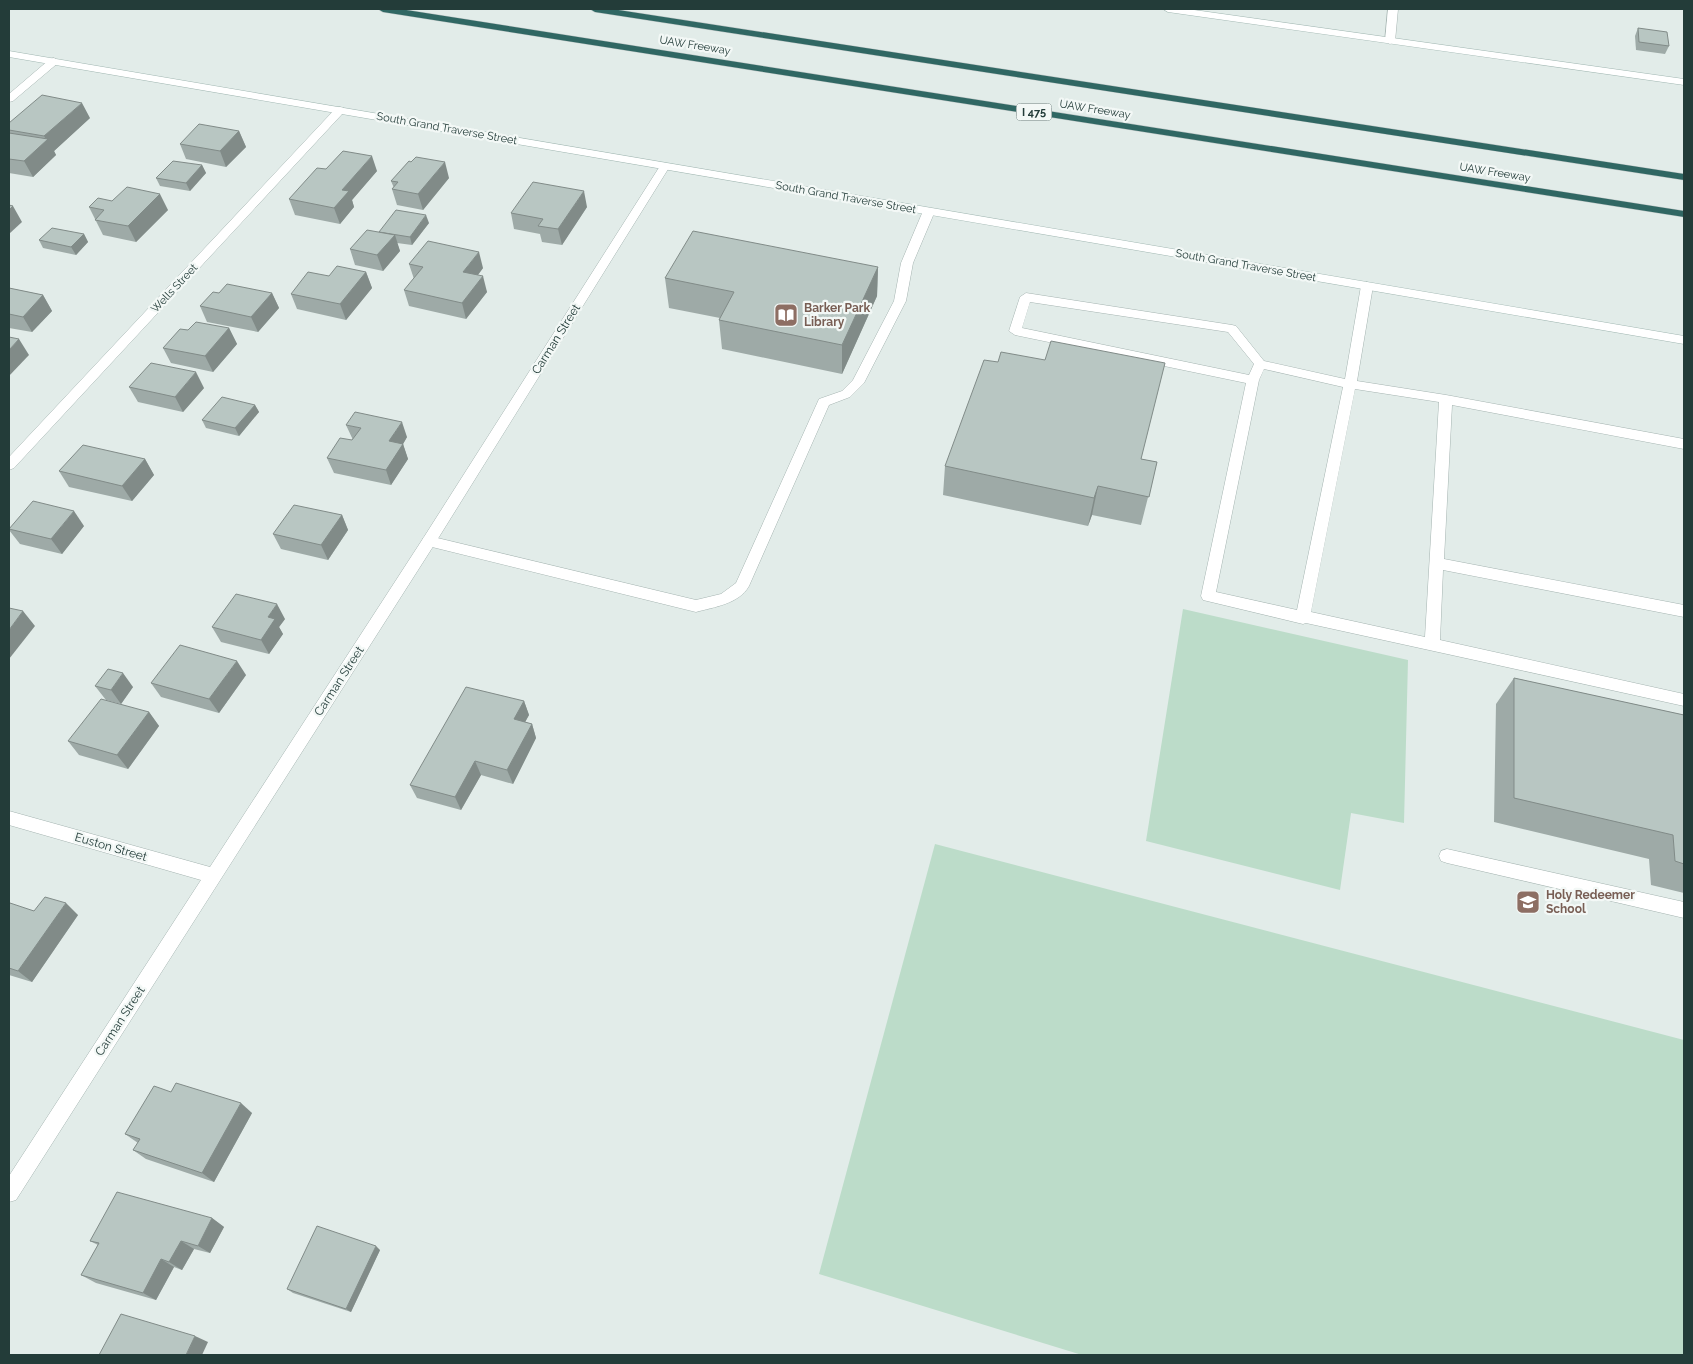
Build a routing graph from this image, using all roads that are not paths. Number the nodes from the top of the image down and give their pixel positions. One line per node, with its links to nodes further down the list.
1 (383, 9): 14 (highway, UAW Freeway / I 475)
2 (595, 9): 12 (highway, UAW Freeway)
3 (1168, 9): 5 (main road)
4 (1393, 9): 5 (main road)
5 (1390, 41): 8 (main road)
6 (9, 54): 7 (main road, South Grand Traverse Street)
7 (54, 61): 9 (main road); 10 (main road, South Grand Traverse Street)
8 (1684, 82)
9 (9, 99)
10 (340, 110): 11 (main road, South Grand Traverse Street); 22 (main road, Wells Street)
11 (665, 166): 13 (main road, South Grand Traverse Street); 23 (main road, Carman Street)
12 (1684, 177)
13 (929, 211): 15 (main road, South Grand Traverse Street); 23 (main road)
14 (1684, 214)
15 (1367, 286): 16 (main road, South Grand Traverse Street); 19 (main road)
16 (1684, 340)
17 (1260, 364): 18 (main road); 18 (main road); 19 (main road)
18 (1253, 380): 26 (main road)
19 (1350, 384): 20 (main road); 26 (main road)
20 (1446, 399): 21 (main road); 24 (main road)
21 (1684, 444)
22 (9, 465)
23 (429, 541): 31 (main road, Carman Street)
24 (1436, 563): 25 (main road); 27 (main road)
25 (1684, 611)
26 (1303, 618): 27 (main road)
27 (1432, 644): 28 (main road)
28 (1684, 700)
29 (9, 818): 31 (main road, Euston Street)
30 (1447, 856): 32 (main road)
31 (214, 876): 33 (main road, Carman Street)
32 (1684, 910)
33 (9, 1193)

